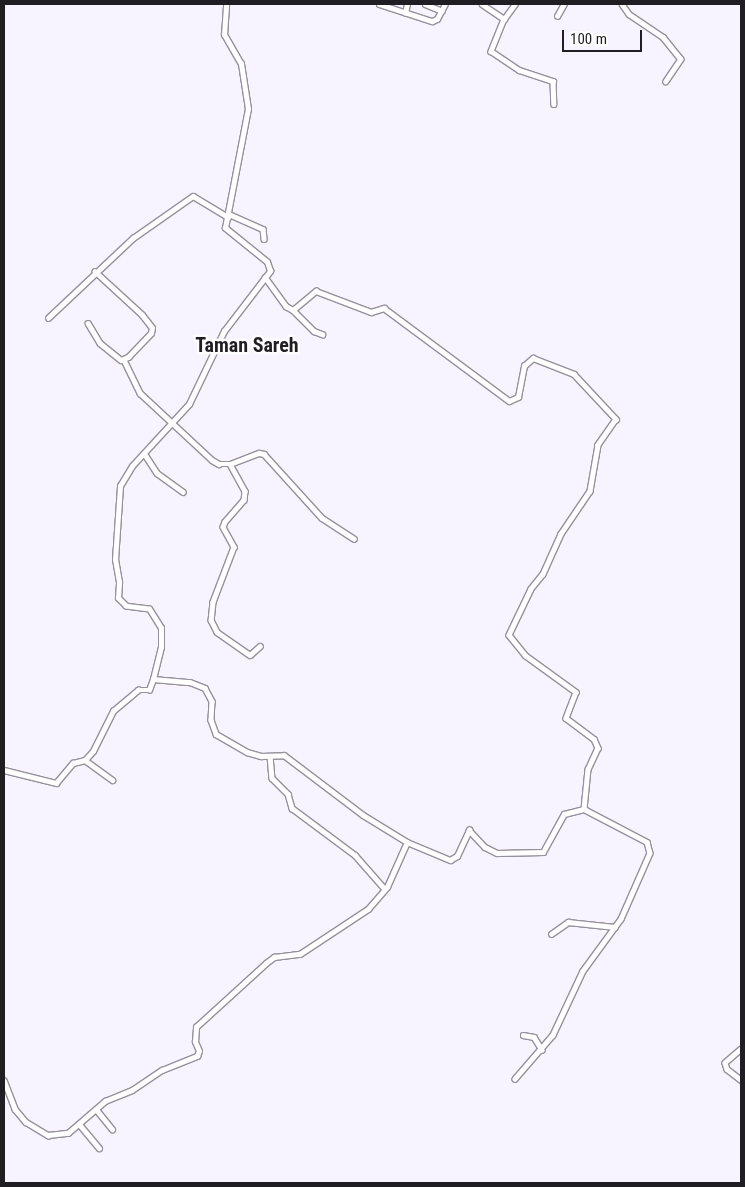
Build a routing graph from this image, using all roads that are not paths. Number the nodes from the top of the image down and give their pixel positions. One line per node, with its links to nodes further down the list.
1 (226, 4): 16 (street)
2 (379, 4): 11 (street)
3 (407, 4): 11 (street)
4 (425, 4): 10 (street)
5 (445, 4): 10 (street)
6 (482, 4): 13 (street)
7 (515, 4): 13 (street)
8 (564, 4): 12 (street)
9 (622, 4): 14 (street)
10 (442, 11): 11 (street)
11 (404, 13)
12 (557, 16)
13 (504, 20): 15 (street)
14 (666, 81)
15 (554, 104)
16 (228, 216): 17 (street); 18 (street); 19 (street)
17 (264, 239)
18 (95, 272): 21 (street); 24 (street)
19 (265, 277): 20 (street); 25 (street)
20 (293, 310): 23 (street); 36 (street)
21 (48, 318)
22 (88, 323): 24 (street)
23 (322, 334)
24 (124, 360): 25 (street)
25 (172, 422): 26 (street); 27 (street)
26 (144, 453): 28 (street); 31 (street)
27 (230, 464): 29 (street); 30 (street)
28 (182, 492)
29 (354, 539)
30 (260, 646)
31 (153, 679): 32 (street); 33 (street)
32 (270, 756): 37 (street); 38 (street)
33 (85, 760): 34 (street); 35 (street)
34 (4, 770)
35 (113, 780)
36 (584, 809): 37 (street); 39 (street)
37 (407, 842): 38 (street)
38 (385, 889): 47 (street)
39 (616, 927): 40 (street); 43 (street)
40 (551, 934)
41 (523, 1035): 43 (street)
42 (741, 1049): 46 (street)
43 (542, 1050): 45 (street)
44 (4, 1080): 48 (street)
45 (515, 1080)
46 (741, 1080)
47 (96, 1109): 48 (street); 49 (street)
48 (80, 1125): 50 (street)
49 (112, 1129)
50 (99, 1148)

